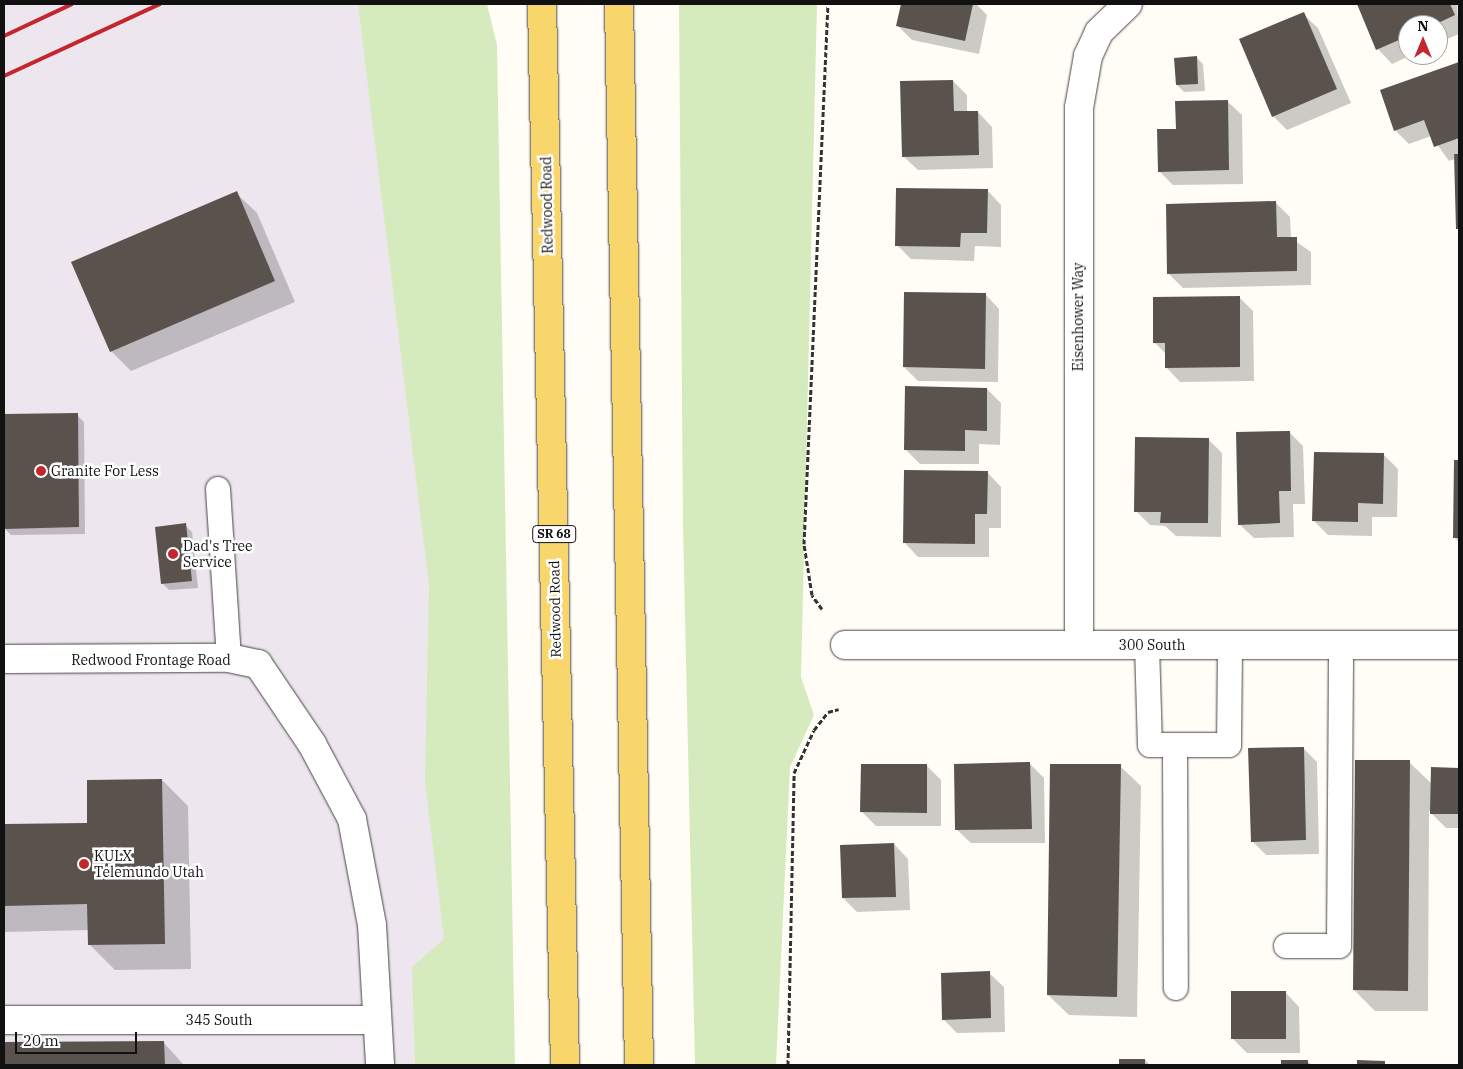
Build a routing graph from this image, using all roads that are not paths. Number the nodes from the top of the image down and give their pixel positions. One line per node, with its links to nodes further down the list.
1 (542, 4): 19 (main road, Redwood Road / SR 68)
2 (619, 4): 20 (main road)
3 (1128, 4): 6 (street, Eisenhower Way)
4 (218, 489): 11 (lane)
5 (845, 645): 6 (street, 300 South)
6 (1079, 645): 7 (street, 300 South)
7 (1147, 645): 8 (street, 300 South); 13 (lane)
8 (1230, 645): 9 (street, 300 South); 13 (lane)
9 (1341, 645): 10 (street, 300 South); 14 (lane)
10 (1459, 645)
11 (229, 658): 12 (street, Redwood Frontage Road); 17 (street, Redwood Frontage Road)
12 (4, 660)
13 (1175, 745): 15 (lane)
14 (1286, 946)
15 (1176, 988)
16 (4, 1020): 17 (street, 345 South)
17 (374, 1020): 18 (street, Redwood Frontage Road)
18 (380, 1065)
19 (565, 1065)
20 (639, 1065)

